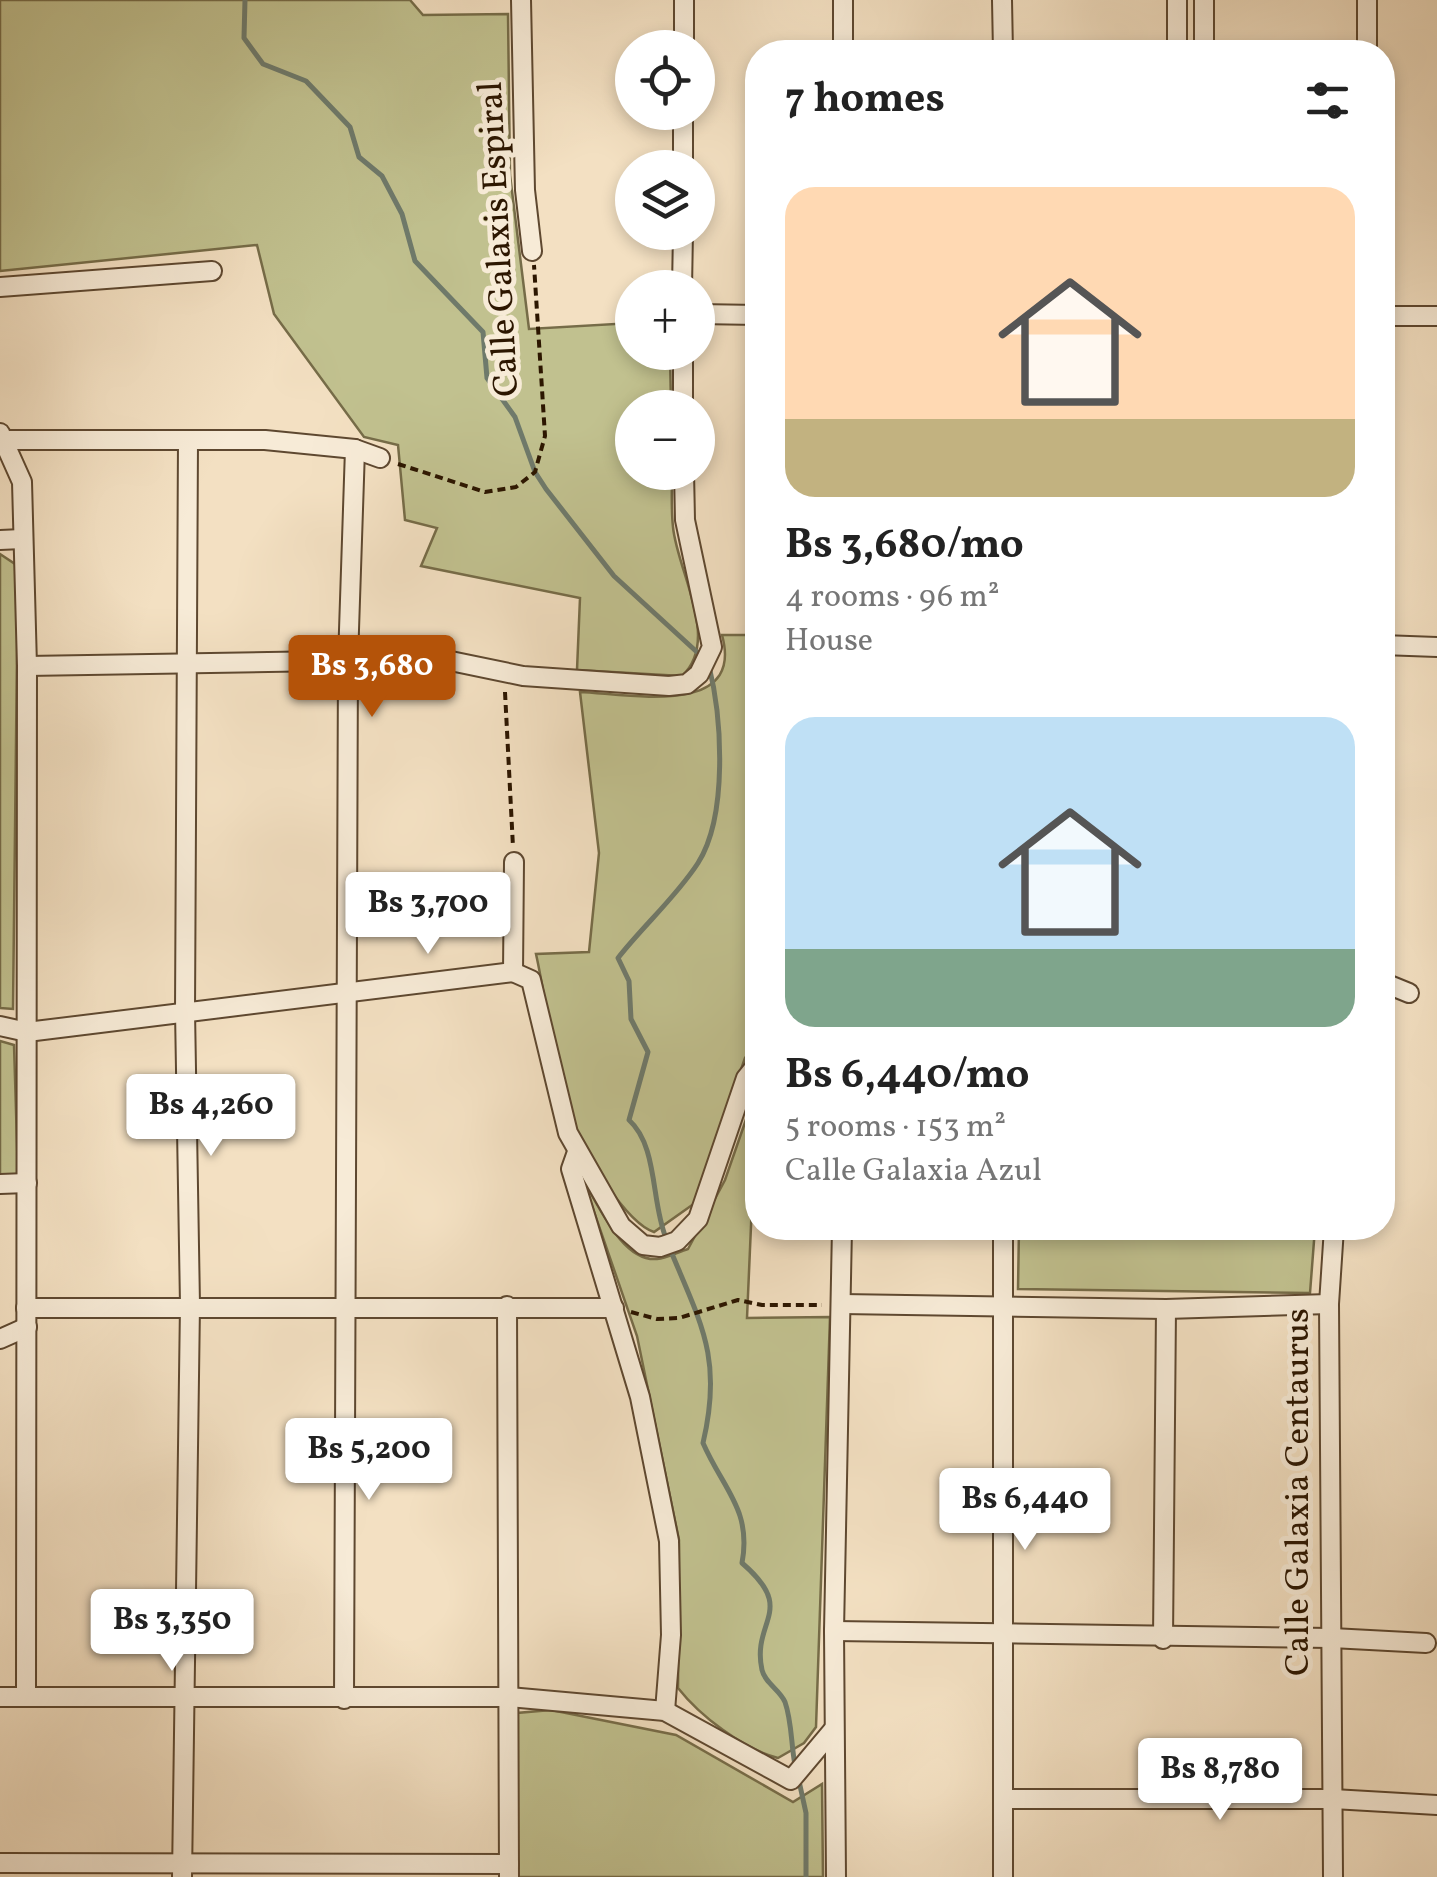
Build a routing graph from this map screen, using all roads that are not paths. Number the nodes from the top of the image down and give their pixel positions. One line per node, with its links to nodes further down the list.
1 (521, 0): 14 (street, Calle Galaxis Espiral)
2 (684, 0): 8 (street)
3 (843, 0): 9 (street)
4 (1002, 0): 10 (street)
5 (1178, 0): 11 (street)
6 (1204, 0): 12 (street)
7 (1367, 0): 13 (street)
8 (684, 30)
9 (842, 40)
10 (1002, 40)
11 (1177, 40)
12 (1204, 40)
13 (1366, 40)
14 (532, 251)
15 (212, 271): 16 (street)
16 (0, 288)
17 (715, 314): 18 (street)
18 (745, 314)
19 (1395, 316): 20 (street)
20 (1437, 316)
21 (1, 437): 22 (street); 26 (street)
22 (188, 441): 23 (street); 31 (street)
23 (354, 449): 24 (street); 30 (street)
24 (380, 458)
25 (684, 490): 30 (street)
26 (22, 539): 27 (street); 32 (street)
27 (0, 540)
28 (1395, 645): 29 (street)
29 (1437, 647)
30 (348, 660): 31 (street); 36 (street)
31 (185, 663): 32 (street); 38 (street)
32 (27, 666): 40 (street)
33 (514, 862): 34 (street)
34 (513, 972): 36 (street); 42 (street)
35 (1395, 988): 37 (street)
36 (348, 990): 38 (street); 51 (street)
37 (1409, 994)
38 (185, 1011): 40 (street); 50 (street)
39 (0, 1026): 40 (street)
40 (27, 1032): 43 (street)
41 (745, 1081): 42 (street)
42 (577, 1152): 54 (street)
43 (27, 1182): 44 (street); 56 (street)
44 (0, 1184)
45 (842, 1240): 48 (street)
46 (1003, 1240): 53 (street)
47 (1333, 1240): 49 (street, Calle Galaxia Centaurus)
48 (842, 1304): 53 (street); 58 (street)
49 (1329, 1304): 55 (street); 60 (street, Calle Galaxia Centaurus)
50 (190, 1305): 51 (street); 56 (street); 65 (street)
51 (346, 1306): 52 (street); 67 (street)
52 (507, 1306): 54 (street); 66 (street)
53 (1003, 1306): 55 (street); 59 (street)
54 (614, 1308): 68 (street)
55 (1166, 1308): 61 (street)
56 (26, 1318): 57 (street); 64 (street)
57 (0, 1339)
58 (834, 1631): 59 (street); 69 (street)
59 (1000, 1631): 61 (street); 70 (street)
60 (1332, 1638): 61 (street); 62 (street); 71 (street, Calle Galaxia Centaurus)
61 (1163, 1639)
62 (1426, 1643)
63 (0, 1697): 64 (street)
64 (26, 1697): 65 (street)
65 (183, 1698): 67 (street); 74 (street)
66 (509, 1698): 67 (street); 68 (street); 75 (street)
67 (344, 1699)
68 (666, 1711): 69 (street)
69 (833, 1730): 76 (street)
70 (1005, 1799): 71 (street); 77 (street)
71 (1333, 1799): 72 (street); 78 (street, Calle Galaxia Centaurus)
72 (1437, 1805)
73 (0, 1863): 74 (street)
74 (182, 1870): 75 (street)
75 (509, 1871)
76 (836, 1877)
77 (1003, 1877)
78 (1334, 1877)

